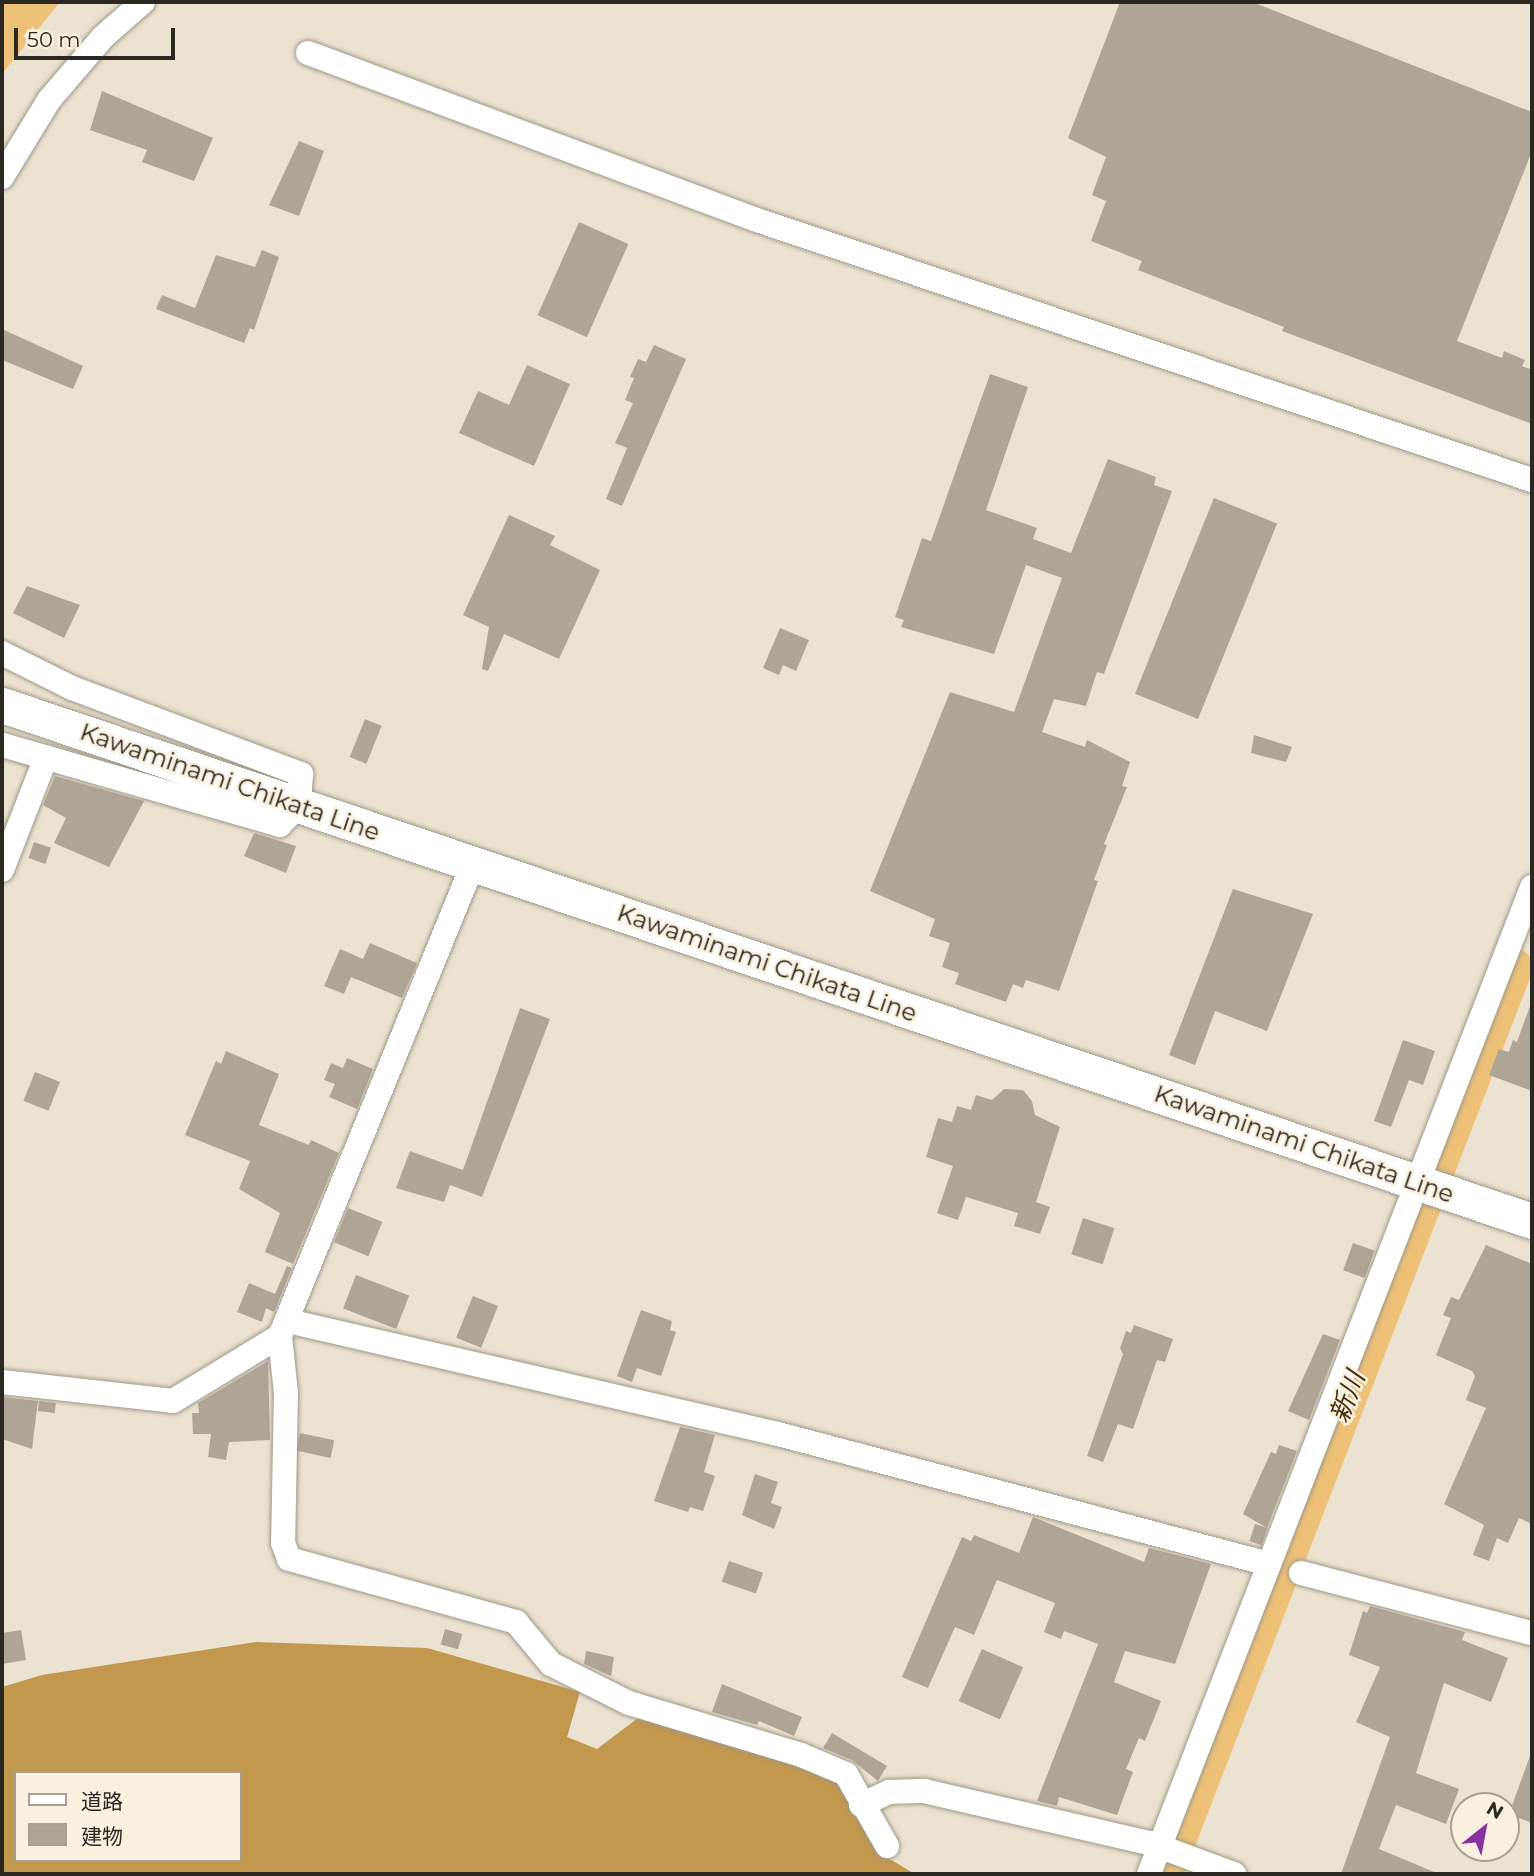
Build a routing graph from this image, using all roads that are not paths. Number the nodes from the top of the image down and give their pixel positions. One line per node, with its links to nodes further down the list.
1 (143, 2): 3 (street)
2 (307, 53): 5 (street)
3 (4, 174): 4 (street)
4 (2, 197)
5 (1532, 480)
6 (2, 653): 10 (street)
7 (2, 705): 10 (main road, Kawaminami Chikata Line)
8 (2, 745): 9 (street)
9 (46, 757): 10 (street); 12 (street)
10 (299, 805): 11 (main road, Kawaminami Chikata Line)
11 (473, 864): 14 (main road, Kawaminami Chikata Line); 16 (street)
12 (2, 870)
13 (1532, 887): 14 (street)
14 (1431, 1186): 15 (main road, Kawaminami Chikata Line); 18 (street)
15 (1532, 1221)
16 (284, 1328): 17 (street); 18 (street); 21 (street)
17 (2, 1382)
18 (1269, 1564): 23 (street)
19 (1301, 1573): 20 (street)
20 (1532, 1633)
21 (861, 1805): 22 (street); 23 (street)
22 (887, 1846)
23 (1160, 1847): 24 (street); 25 (street)
24 (1149, 1874)
25 (1234, 1874)

